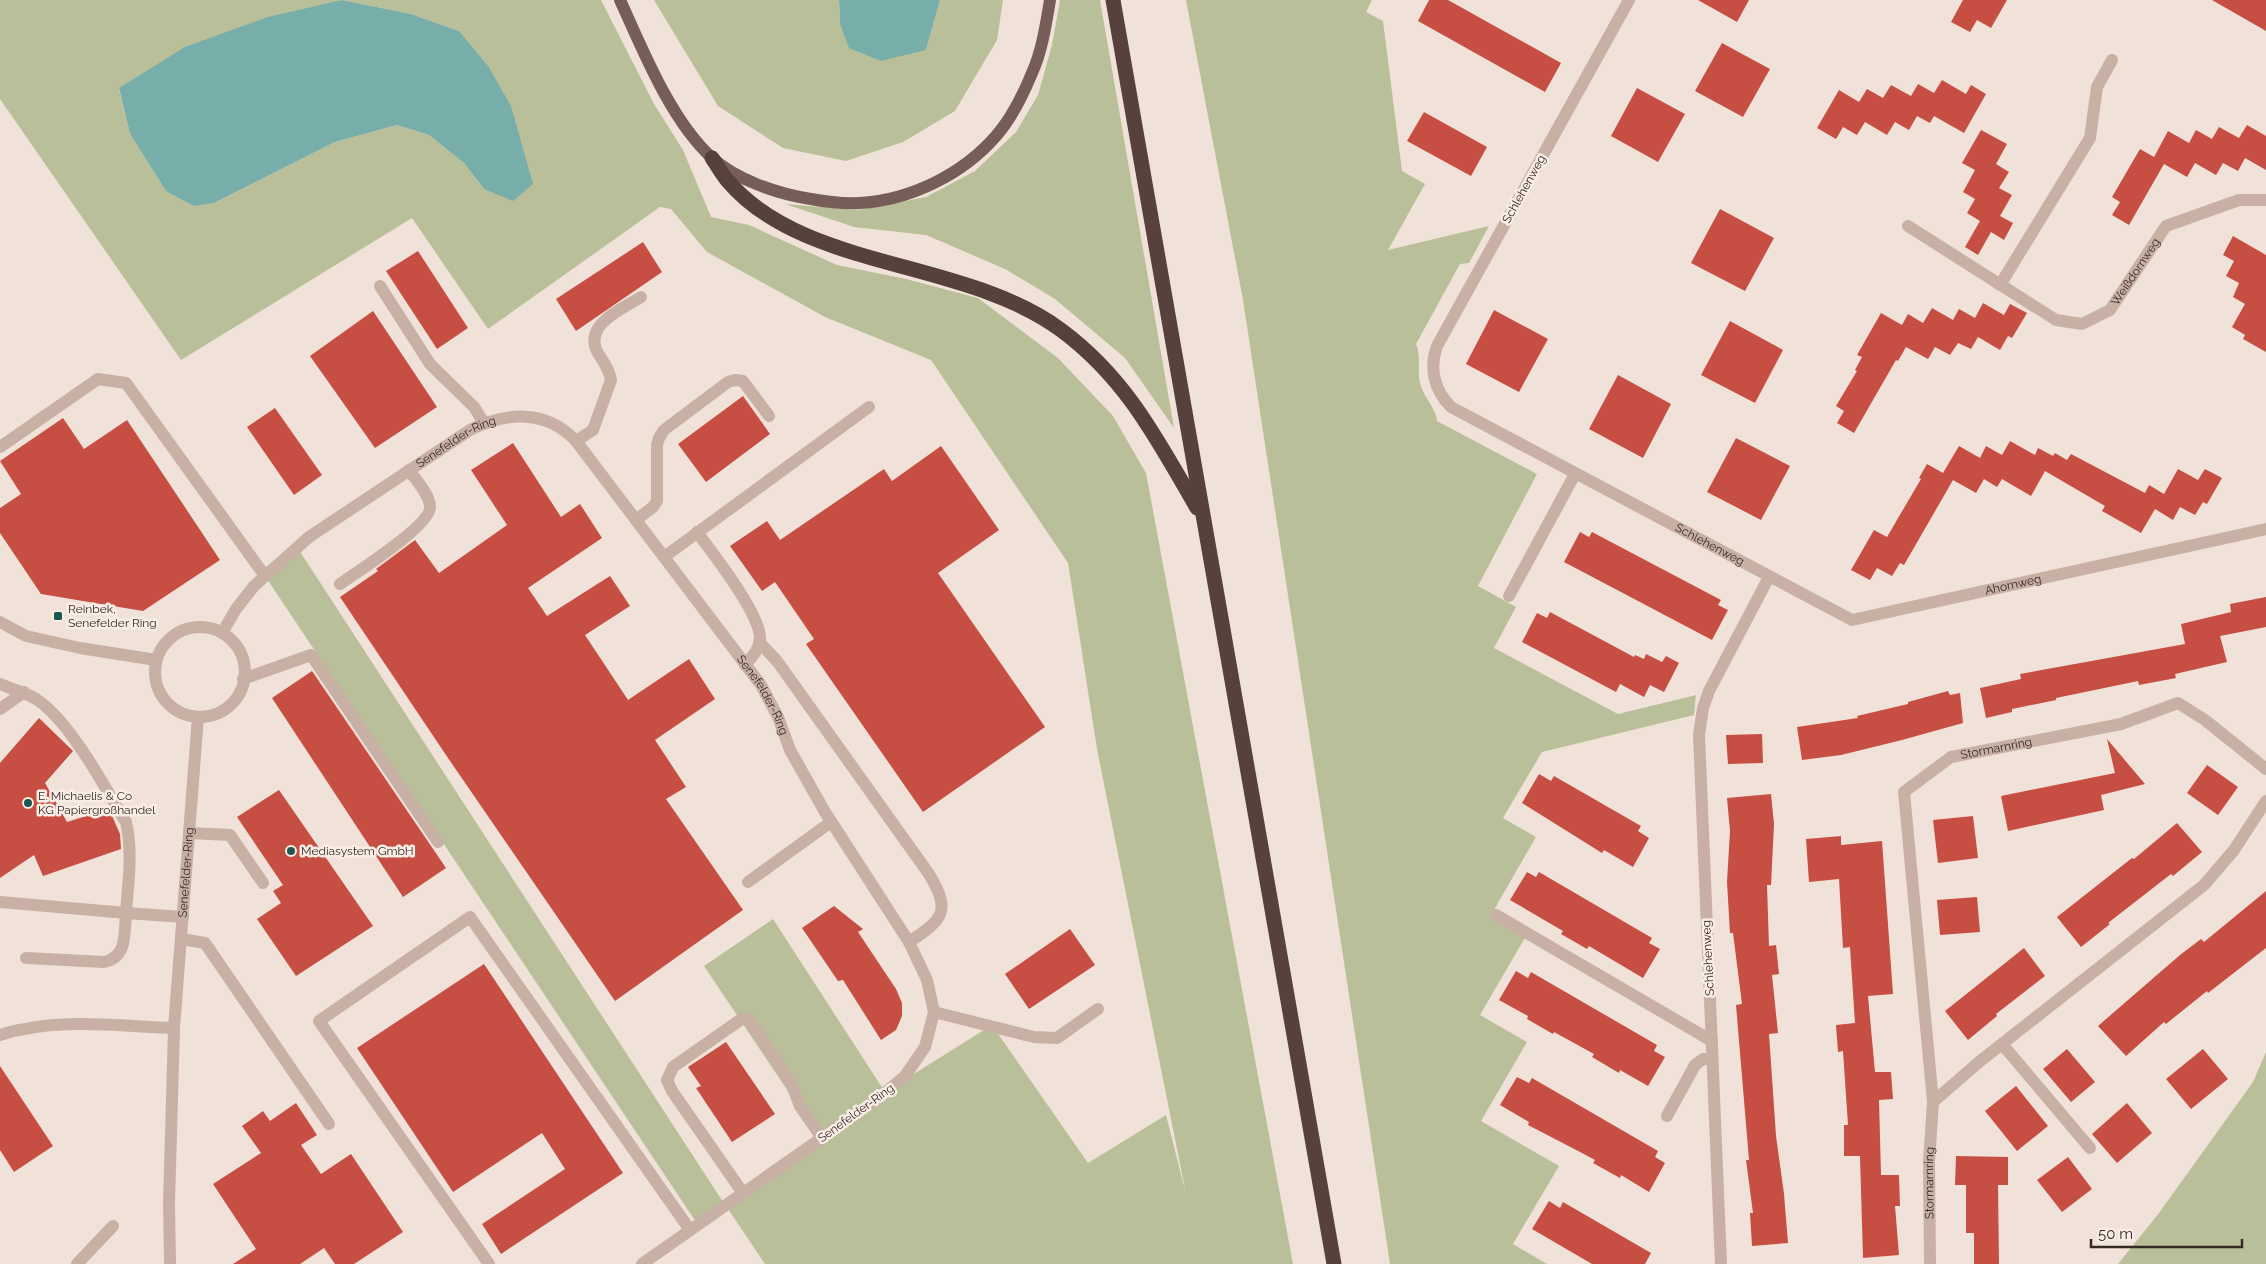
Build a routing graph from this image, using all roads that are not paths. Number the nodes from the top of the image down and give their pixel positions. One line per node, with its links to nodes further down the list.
1 (620, 0): 6 (main road)
2 (1050, 0): 6 (main road)
3 (1113, 0): 19 (highway)
4 (1629, 0): 18 (street, Schlehenweg)
5 (2112, 60): 9 (street)
6 (712, 158): 19 (highway)
7 (2266, 200): 9 (street, Weißdornweg)
8 (1908, 226): 9 (street, Weißdornweg)
9 (2000, 285)
10 (380, 286): 14 (street)
11 (641, 297): 15 (street)
12 (869, 407): 22 (street)
13 (769, 416): 20 (street)
14 (484, 423): 15 (street, Senefelder-Ring); 17 (street, Senefelder-Ring)
15 (576, 441): 20 (street, Senefelder-Ring)
16 (0, 447): 24 (street)
17 (409, 470): 24 (street, Senefelder-Ring); 26 (street)
18 (1575, 474): 25 (street, Schlehenweg); 27 (street)
19 (1202, 517): 72 (highway)
20 (636, 520): 23 (street, Senefelder-Ring)
21 (2266, 529): 25 (street, Ahornweg)
22 (697, 532): 23 (street); 30 (street)
23 (664, 557): 32 (street, Senefelder-Ring)
24 (265, 576): 29 (street, Senefelder-Ring)
25 (1769, 576): 56 (street, Schlehenweg)
26 (340, 584)
27 (1509, 596)
28 (0, 622): 31 (street)
29 (222, 633): 31 (street); 33 (street)
30 (759, 642): 32 (street); 50 (street)
31 (156, 660): 37 (street)
32 (745, 665): 40 (street, Senefelder-Ring)
33 (243, 679): 37 (street); 42 (street)
34 (0, 684): 35 (street)
35 (24, 692): 36 (street); 46 (street)
36 (0, 709)
37 (198, 717): 41 (street, Senefelder-Ring)
38 (2266, 769): 59 (street, Stormarnring)
39 (2266, 801): 57 (street)
40 (831, 822): 44 (street); 50 (street, Senefelder-Ring)
41 (189, 833): 43 (street); 48 (street, Senefelder-Ring)
42 (438, 842)
43 (263, 882)
44 (748, 882)
45 (0, 902): 46 (street)
46 (126, 913): 48 (street); 51 (street)
47 (1496, 915): 56 (street)
48 (182, 917): 49 (street, Senefelder-Ring)
49 (181, 939): 54 (street, Senefelder-Ring); 61 (street)
50 (909, 942): 53 (street, Senefelder-Ring)
51 (26, 958)
52 (1098, 1010): 53 (street)
53 (934, 1012): 62 (street, Senefelder-Ring)
54 (174, 1028): 55 (street); 69 (street, Senefelder-Ring)
55 (0, 1035)
56 (1712, 1041): 58 (street, Schlehenweg)
57 (2002, 1044): 59 (street); 63 (street)
58 (1712, 1059): 60 (street); 67 (street, Schlehenweg)
59 (1933, 1102): 75 (street, Stormarnring)
60 (1667, 1116)
61 (328, 1124)
62 (822, 1138): 64 (street, Senefelder-Ring); 64 (street)
63 (2090, 1148)
64 (743, 1193): 66 (street, Senefelder-Ring)
65 (113, 1226): 68 (street)
66 (690, 1230): 70 (street); 71 (street, Senefelder-Ring)
67 (1721, 1249): 73 (street); 74 (street, Schlehenweg)
68 (77, 1264)
69 (170, 1264)
70 (489, 1264)
71 (642, 1264)
72 (1334, 1264)
73 (1712, 1264)
74 (1721, 1264)
75 (1930, 1264)

